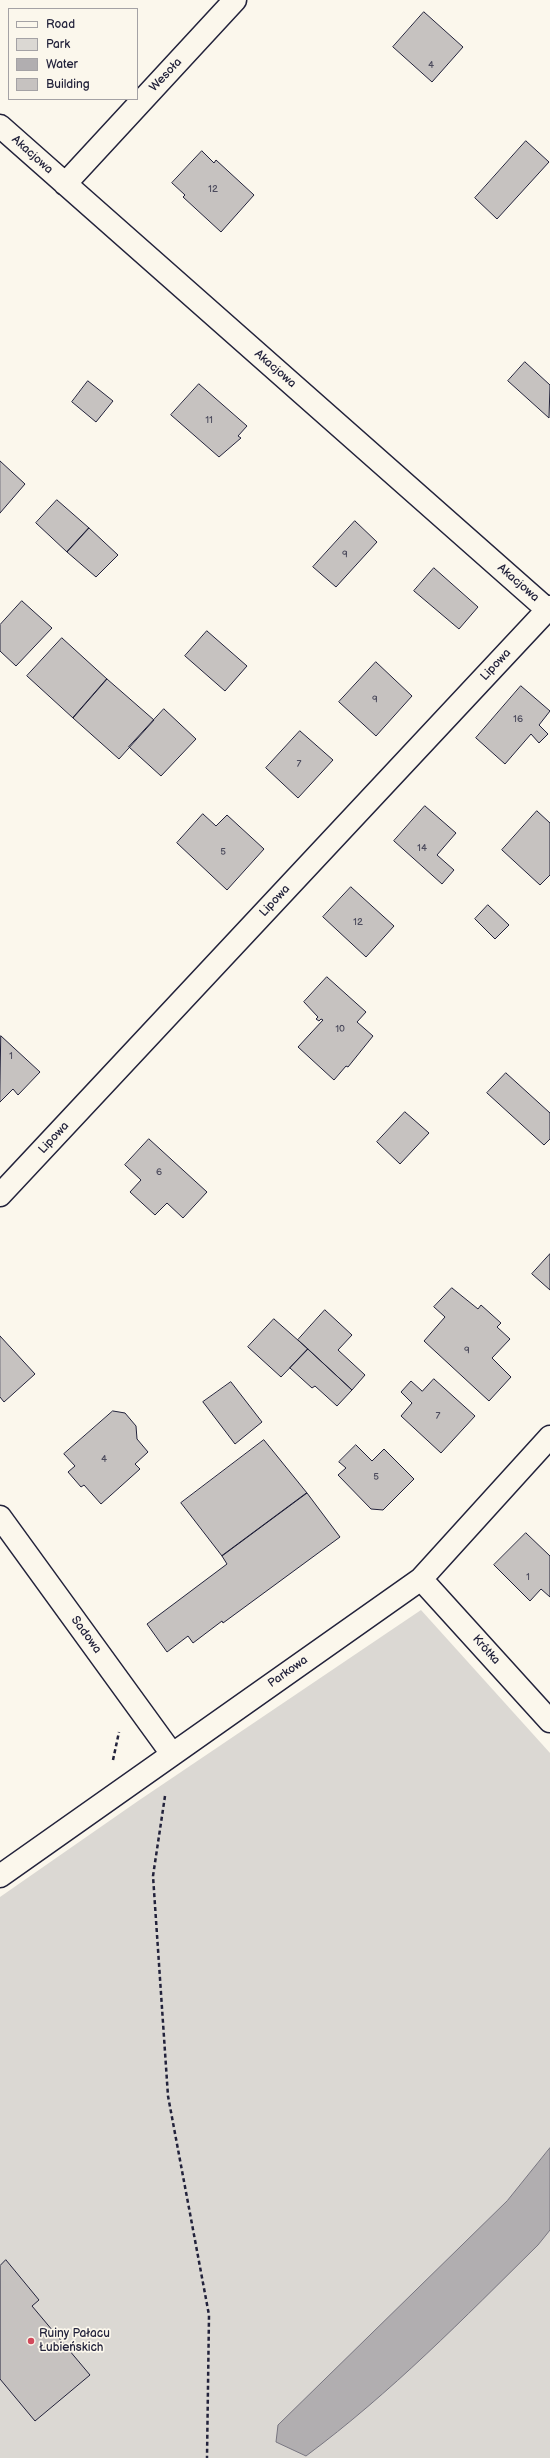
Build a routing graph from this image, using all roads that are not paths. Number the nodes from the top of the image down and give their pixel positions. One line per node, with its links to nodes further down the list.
1 (235, 0): 3 (street, Wesoła)
2 (0, 126): 3 (street, Akacjowa)
3 (65, 184): 4 (street, Akacjowa)
4 (549, 610): 5 (street, Lipowa)
5 (0, 1195)
6 (550, 1437): 8 (street, Parkowa)
7 (0, 1517): 10 (street, Sadowa)
8 (421, 1579): 9 (street, Krótka); 10 (street, Parkowa)
9 (550, 1721)
10 (172, 1754): 11 (street, Parkowa)
11 (0, 1876)

